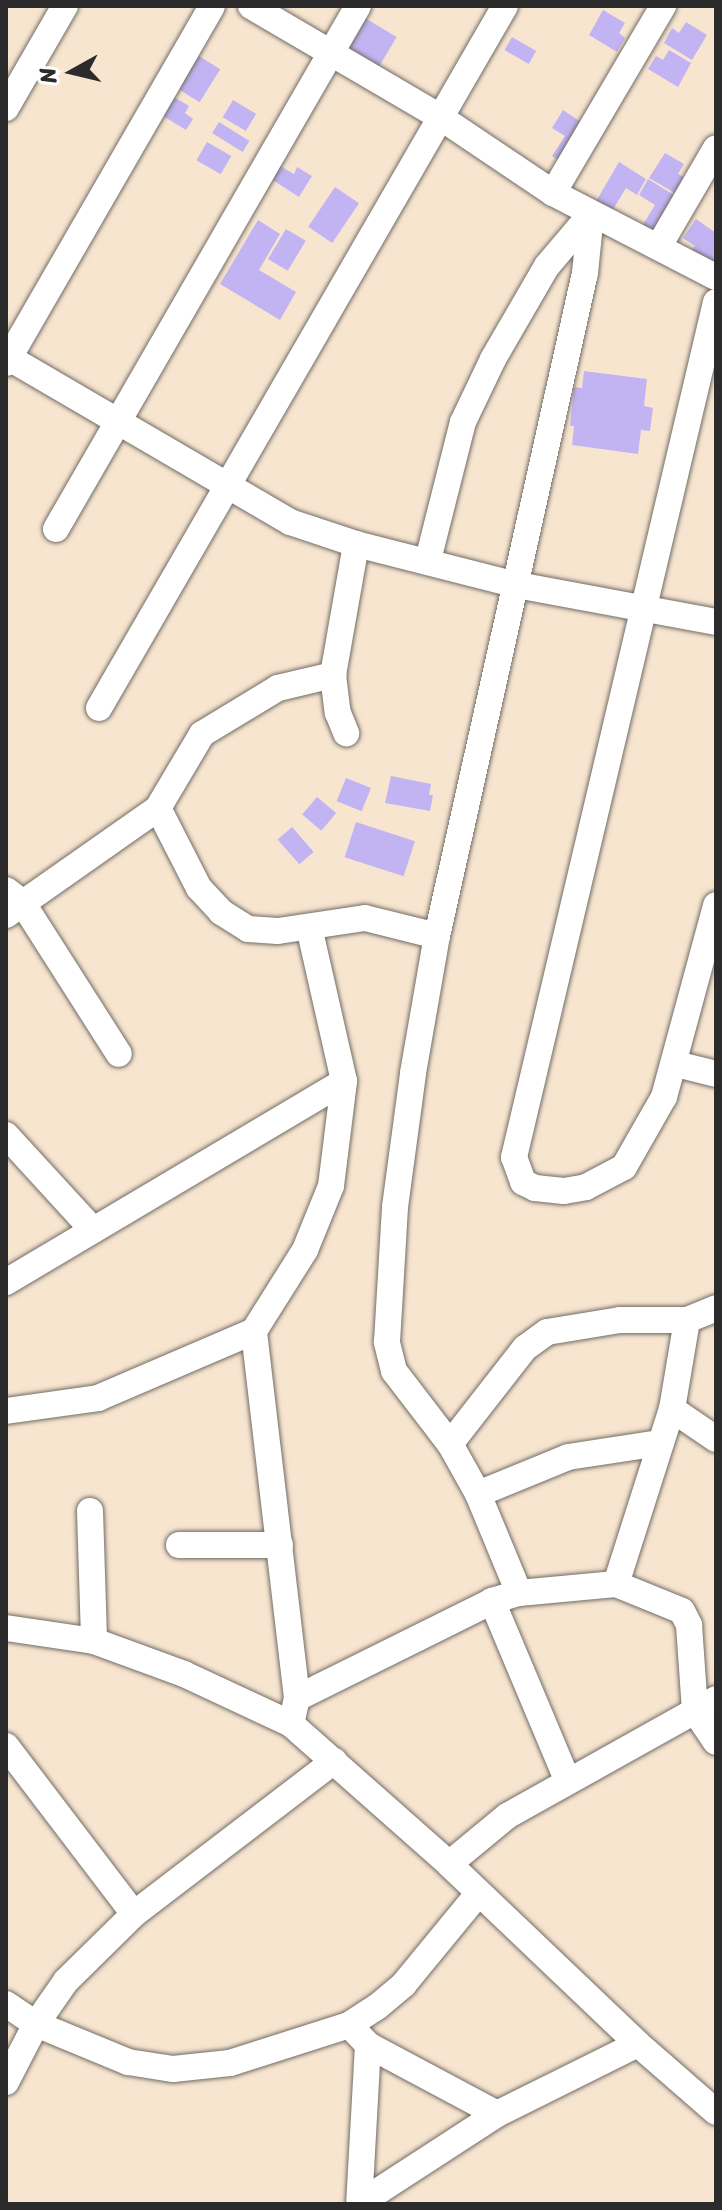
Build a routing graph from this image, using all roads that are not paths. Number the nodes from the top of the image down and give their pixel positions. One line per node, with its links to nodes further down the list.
1 (65, 6): 8 (street)
2 (212, 6): 16 (street)
3 (251, 6): 7 (street)
4 (358, 6): 7 (street)
5 (505, 6): 9 (street)
6 (663, 6): 11 (street)
7 (330, 54): 9 (street); 17 (street)
8 (6, 108)
9 (440, 117): 11 (street); 18 (street)
10 (716, 148): 13 (street)
11 (553, 193): 12 (street)
12 (591, 214): 13 (street); 21 (street); 22 (street)
13 (659, 246): 14 (street)
14 (716, 277)
15 (716, 302): 23 (street)
16 (7, 359): 17 (street)
17 (119, 419): 18 (street); 19 (street)
18 (226, 487): 20 (street); 26 (street)
19 (56, 529)
20 (356, 544): 21 (street); 25 (street)
21 (428, 560): 22 (street)
22 (517, 585): 23 (street); 32 (street)
23 (646, 609): 24 (street); 34 (street)
24 (716, 622)
25 (333, 675): 27 (street); 28 (street)
26 (99, 708)
27 (346, 733)
28 (158, 808): 29 (street); 31 (street)
29 (11, 902): 33 (street)
30 (716, 905): 34 (street)
31 (309, 927): 32 (street); 36 (street)
32 (437, 936): 47 (street)
33 (119, 1054)
34 (676, 1064): 35 (street)
35 (716, 1074)
36 (344, 1081): 38 (street); 42 (street)
37 (6, 1135): 38 (street)
38 (93, 1230): 39 (street)
39 (6, 1282)
40 (716, 1308): 41 (street)
41 (687, 1320): 43 (street); 47 (street)
42 (254, 1331): 44 (street); 51 (street)
43 (672, 1409): 45 (street); 46 (street)
44 (6, 1411)
45 (716, 1439)
46 (659, 1443): 48 (street); 52 (street)
47 (450, 1444): 48 (street)
48 (478, 1494): 53 (street)
49 (90, 1511): 56 (street)
50 (179, 1545): 51 (street)
51 (280, 1545): 58 (street)
52 (616, 1584): 53 (street); 57 (street)
53 (519, 1593): 54 (street)
54 (492, 1601): 58 (street); 62 (street)
55 (6, 1628): 56 (street)
56 (94, 1641): 58 (street)
57 (705, 1705): 59 (street); 62 (street)
58 (294, 1711): 61 (street)
59 (716, 1742)
60 (6, 1746): 65 (street)
61 (334, 1761): 63 (street); 65 (street)
62 (567, 1779): 63 (street)
63 (449, 1864): 64 (street)
64 (478, 1894): 68 (street); 69 (street)
65 (134, 1914): 67 (street)
66 (6, 2004): 67 (street)
67 (36, 2024): 68 (street); 71 (street)
68 (349, 2025): 70 (street)
69 (638, 2044): 72 (street); 73 (street)
70 (368, 2045): 73 (street); 74 (street)
71 (6, 2082)
72 (716, 2112)
73 (497, 2114): 74 (street)
74 (359, 2203)

